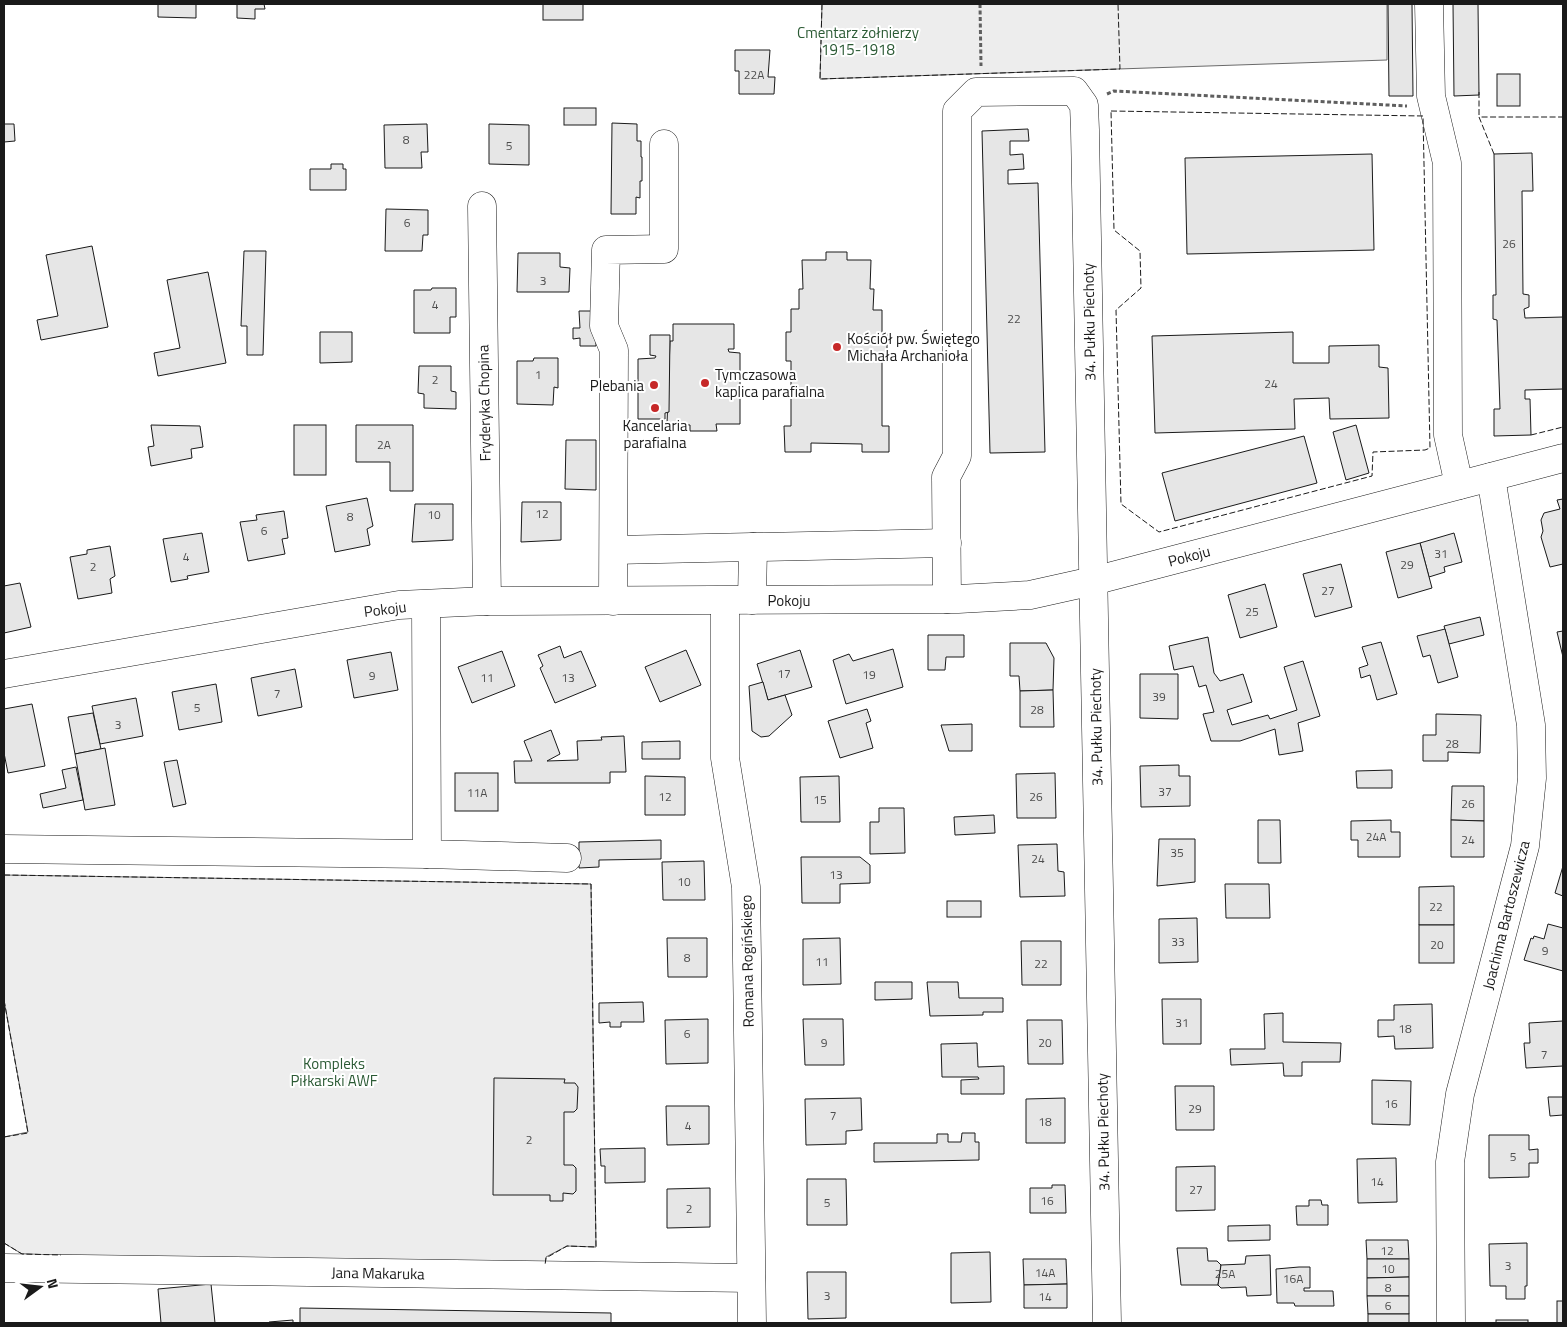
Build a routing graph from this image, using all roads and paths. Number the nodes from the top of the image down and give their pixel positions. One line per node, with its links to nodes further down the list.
1 (980, 4): 3 (path)
2 (1429, 4): 4 (street)
3 (982, 92): 5 (street); 11 (street)
4 (1434, 107): 5 (path); 10 (street)
5 (1084, 118): 14 (street, 34. Pułku Piechoty)
6 (664, 144): 13 (street)
7 (482, 206): 17 (street, Fryderyka Chopina)
8 (1563, 458): 9 (street, Pokoju)
9 (1491, 477): 10 (street, Pokoju); 29 (street, Joachima Bartoszewicza)
10 (1459, 485): 14 (street, Pokoju)
11 (947, 543): 12 (street); 15 (street)
12 (753, 547): 13 (street); 16 (street)
13 (614, 550): 18 (street)
14 (1094, 581): 15 (street, Pokoju); 28 (street, 34. Pułku Piechoty)
15 (947, 599): 16 (street, Pokoju)
16 (752, 600): 19 (street, Pokoju)
17 (487, 601): 18 (street, Pokoju); 20 (street, Pokoju)
18 (613, 601): 19 (street, Pokoju)
19 (725, 601): 26 (street, Romana Rogińskiego)
20 (426, 605): 21 (street, Pokoju); 23 (street)
21 (4, 674)
22 (4, 849): 23 (street)
23 (426, 854): 24 (street)
24 (568, 858)
25 (4, 1268): 26 (street, Jana Makaruka)
26 (751, 1278): 27 (street, Romana Rogińskiego)
27 (752, 1323)
28 (1107, 1323)
29 (1451, 1323)

